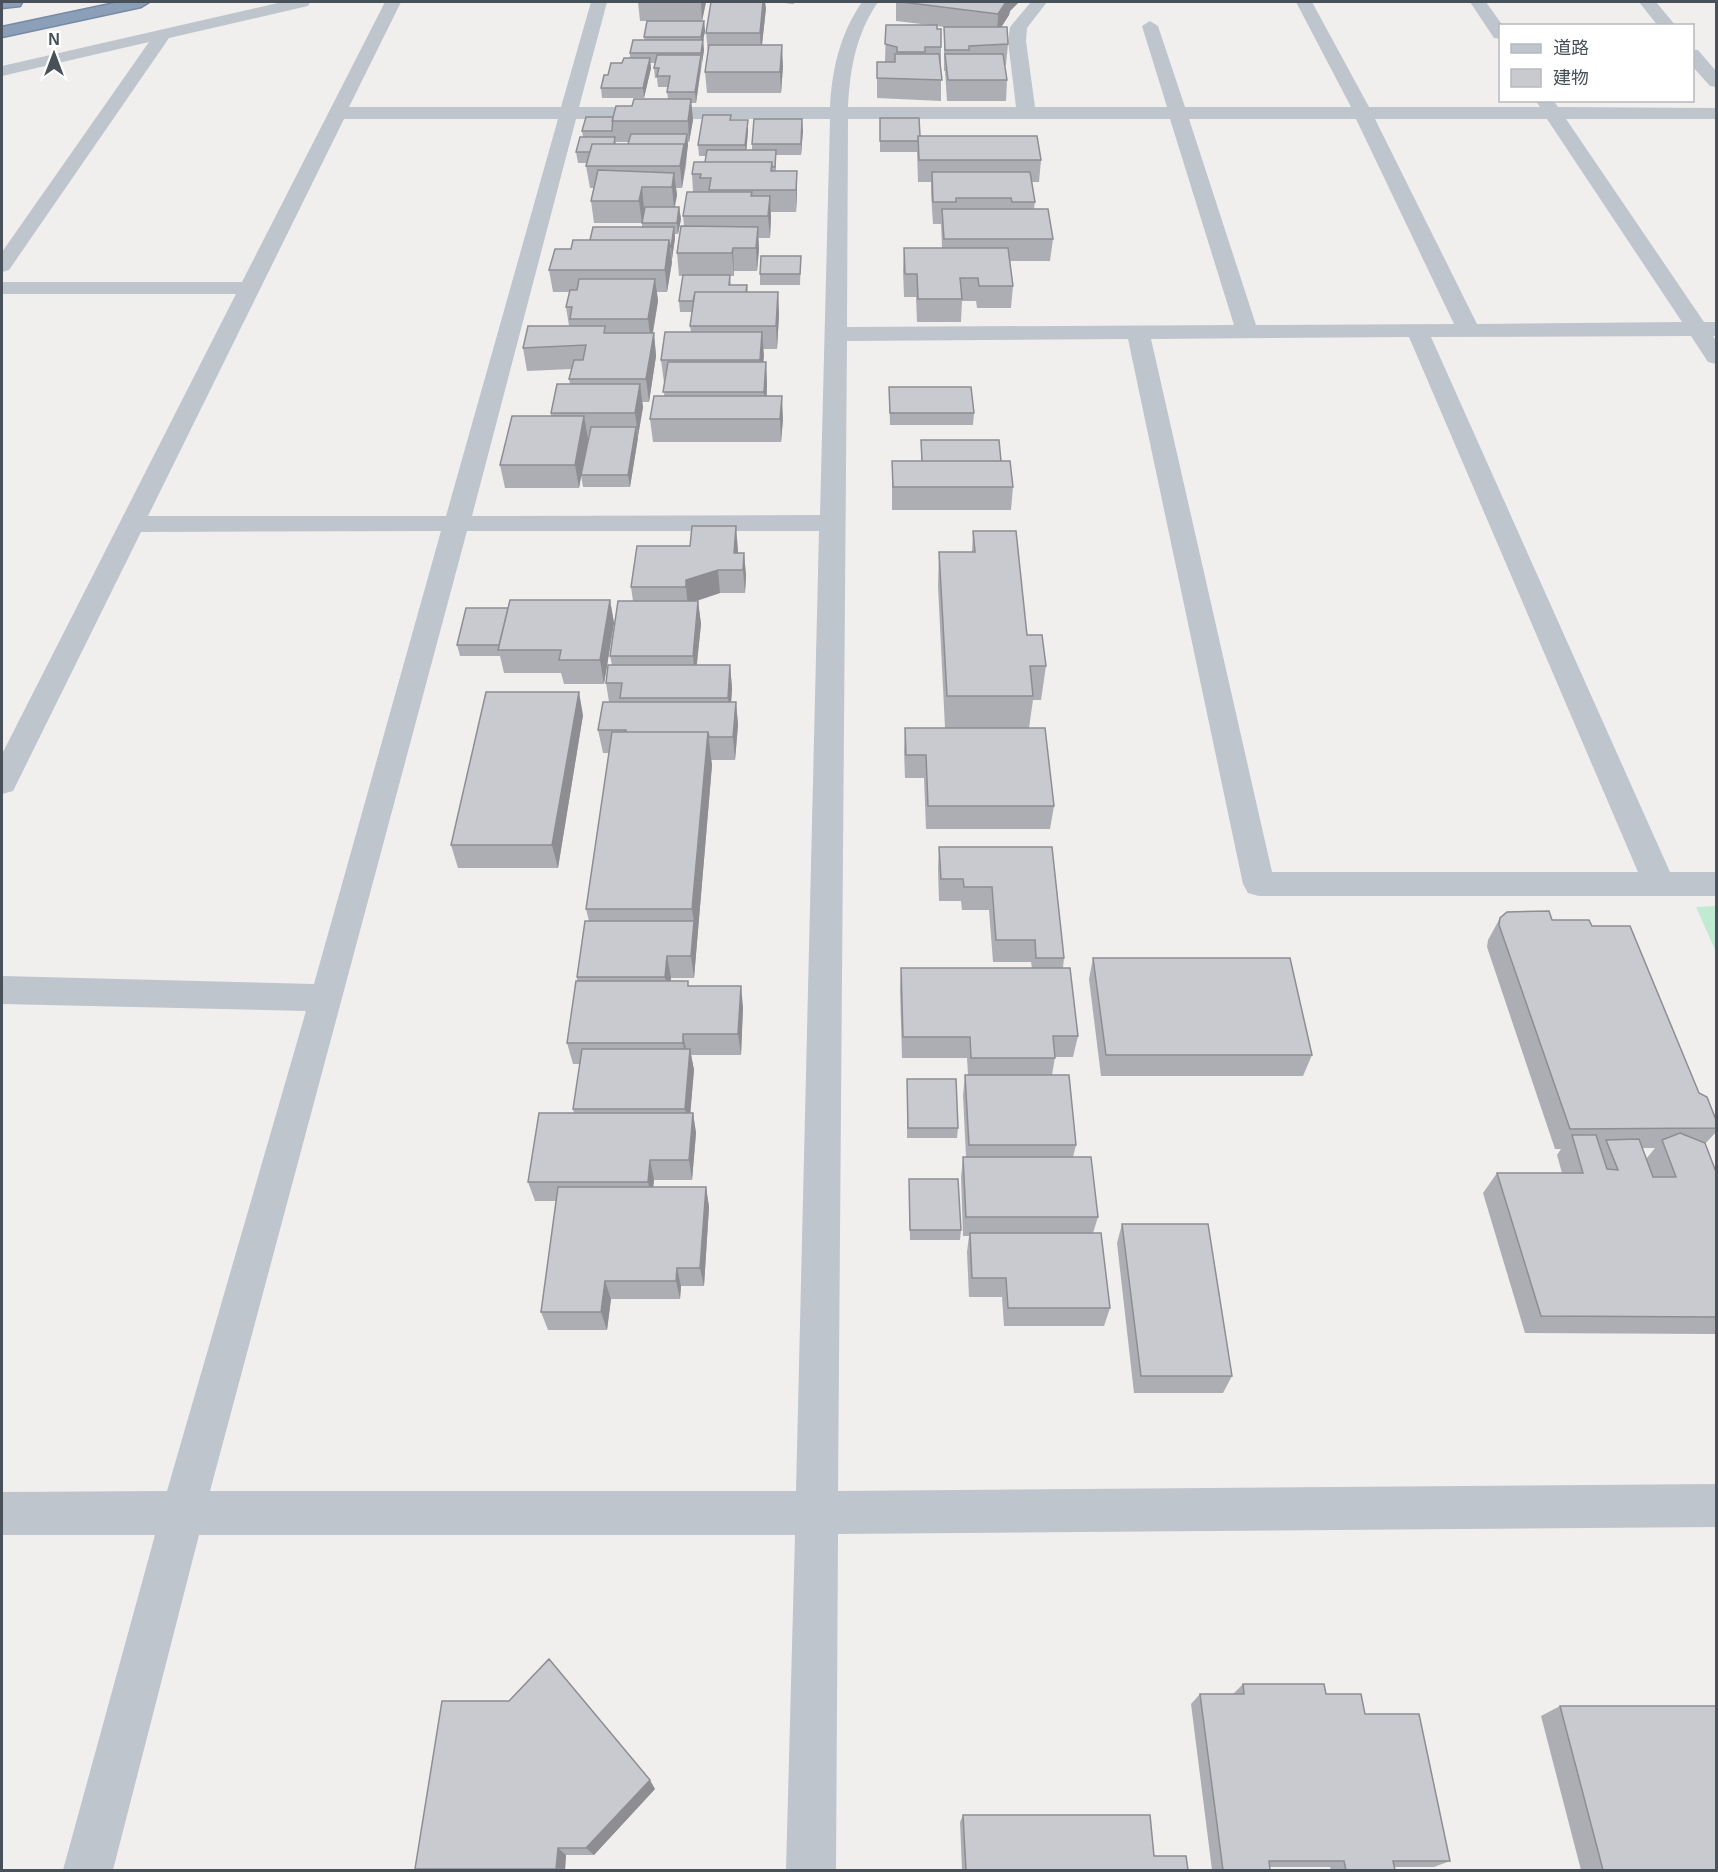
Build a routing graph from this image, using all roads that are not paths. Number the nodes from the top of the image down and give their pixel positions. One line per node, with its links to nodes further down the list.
1 (14, 2): 11 (highway)
2 (141, 2): 16 (highway)
3 (302, 2): 17 (street)
4 (393, 2): 23 (street)
5 (599, 2): 24 (street)
6 (870, 2): 25 (street)
7 (1039, 2): 26 (street)
8 (1304, 2): 28 (street)
9 (1478, 2): 18 (street)
10 (1647, 2): 14 (street)
11 (2, 3)
12 (33, 4): 13 (highway)
13 (2, 10)
14 (1666, 24)
15 (1150, 26): 27 (street)
16 (2, 32)
17 (164, 33): 20 (street); 30 (street)
18 (1499, 33)
19 (1694, 56): 21 (street)
20 (2, 71)
21 (1716, 82)
22 (1548, 107): 28 (street); 29 (street); 33 (street)
23 (337, 112): 24 (street); 32 (street)
24 (568, 112): 25 (street); 42 (street)
25 (839, 113): 26 (street); 38 (street)
26 (1026, 113): 27 (street)
27 (1178, 113): 28 (street); 36 (street)
28 (1363, 113): 35 (street)
29 (1716, 113)
30 (2, 266)
31 (2, 288): 32 (street)
32 (248, 288): 41 (street)
33 (1707, 329): 35 (street); 39 (street)
34 (1417, 331): 35 (street); 36 (street); 45 (street)
35 (1469, 331)
36 (1247, 332): 37 (street)
37 (1138, 333): 38 (street); 45 (street)
38 (835, 334): 40 (street)
39 (1716, 357)
40 (833, 523): 42 (street); 50 (street)
41 (133, 524): 42 (street); 43 (street)
42 (456, 524): 47 (street)
43 (2, 783)
44 (1716, 884): 45 (street)
45 (1659, 885)
46 (2, 990): 47 (street)
47 (327, 998): 51 (street)
48 (1716, 1506): 50 (street)
49 (2, 1513): 51 (street)
50 (817, 1513): 51 (street); 53 (street)
51 (182, 1515): 52 (street)
52 (88, 1870)
53 (811, 1870)

